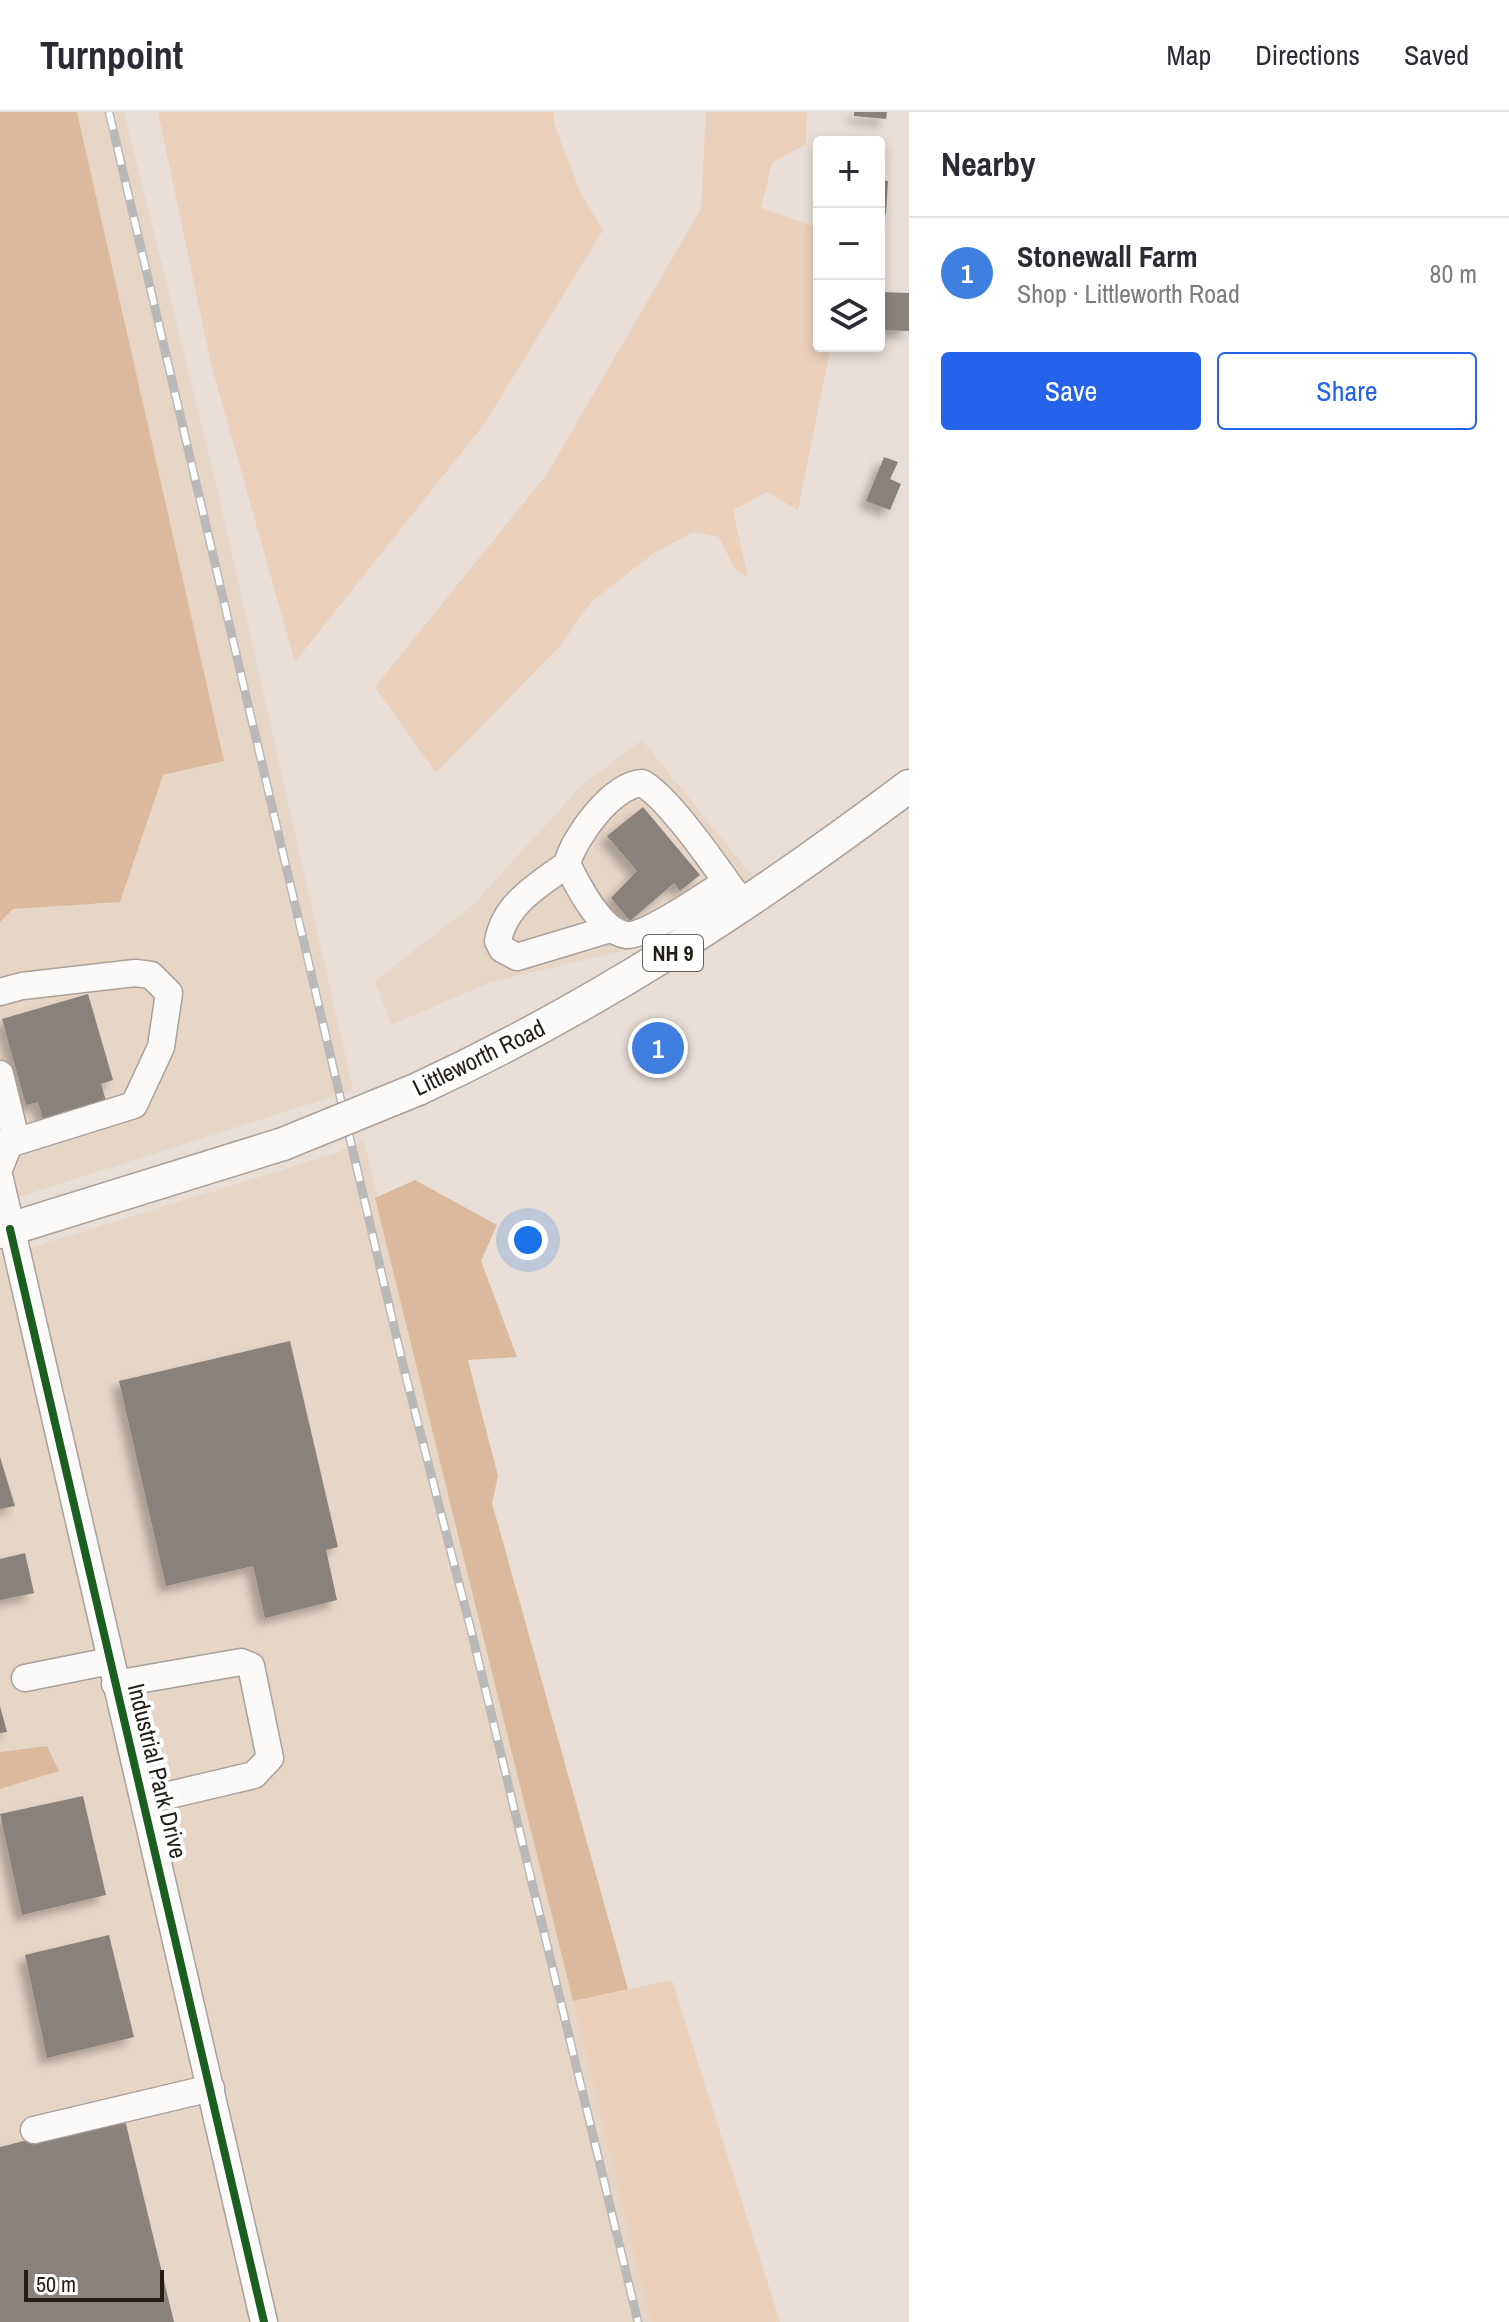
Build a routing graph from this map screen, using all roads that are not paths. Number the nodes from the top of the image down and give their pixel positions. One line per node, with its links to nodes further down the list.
1 (909, 786): 3 (main road, Littleworth Road / NH 9)
2 (567, 864): 3 (street); 4 (street); 4 (street)
3 (735, 894): 4 (street); 10 (main road, Littleworth Road / NH 9, bridge)
4 (610, 929)
5 (0, 992): 7 (street)
6 (0, 1074): 7 (street)
7 (12, 1143): 8 (street)
8 (0, 1167)
9 (0, 1179): 10 (street, Industrial Park Drive)
10 (5, 1231): 11 (street, Industrial Park Drive)
11 (112, 1672): 12 (street); 13 (street, Industrial Park Drive); 13 (street)
12 (25, 1678)
13 (144, 1801): 14 (street, Industrial Park Drive)
14 (211, 2088): 15 (street); 16 (street, Industrial Park Drive)
15 (34, 2130)
16 (264, 2322)

